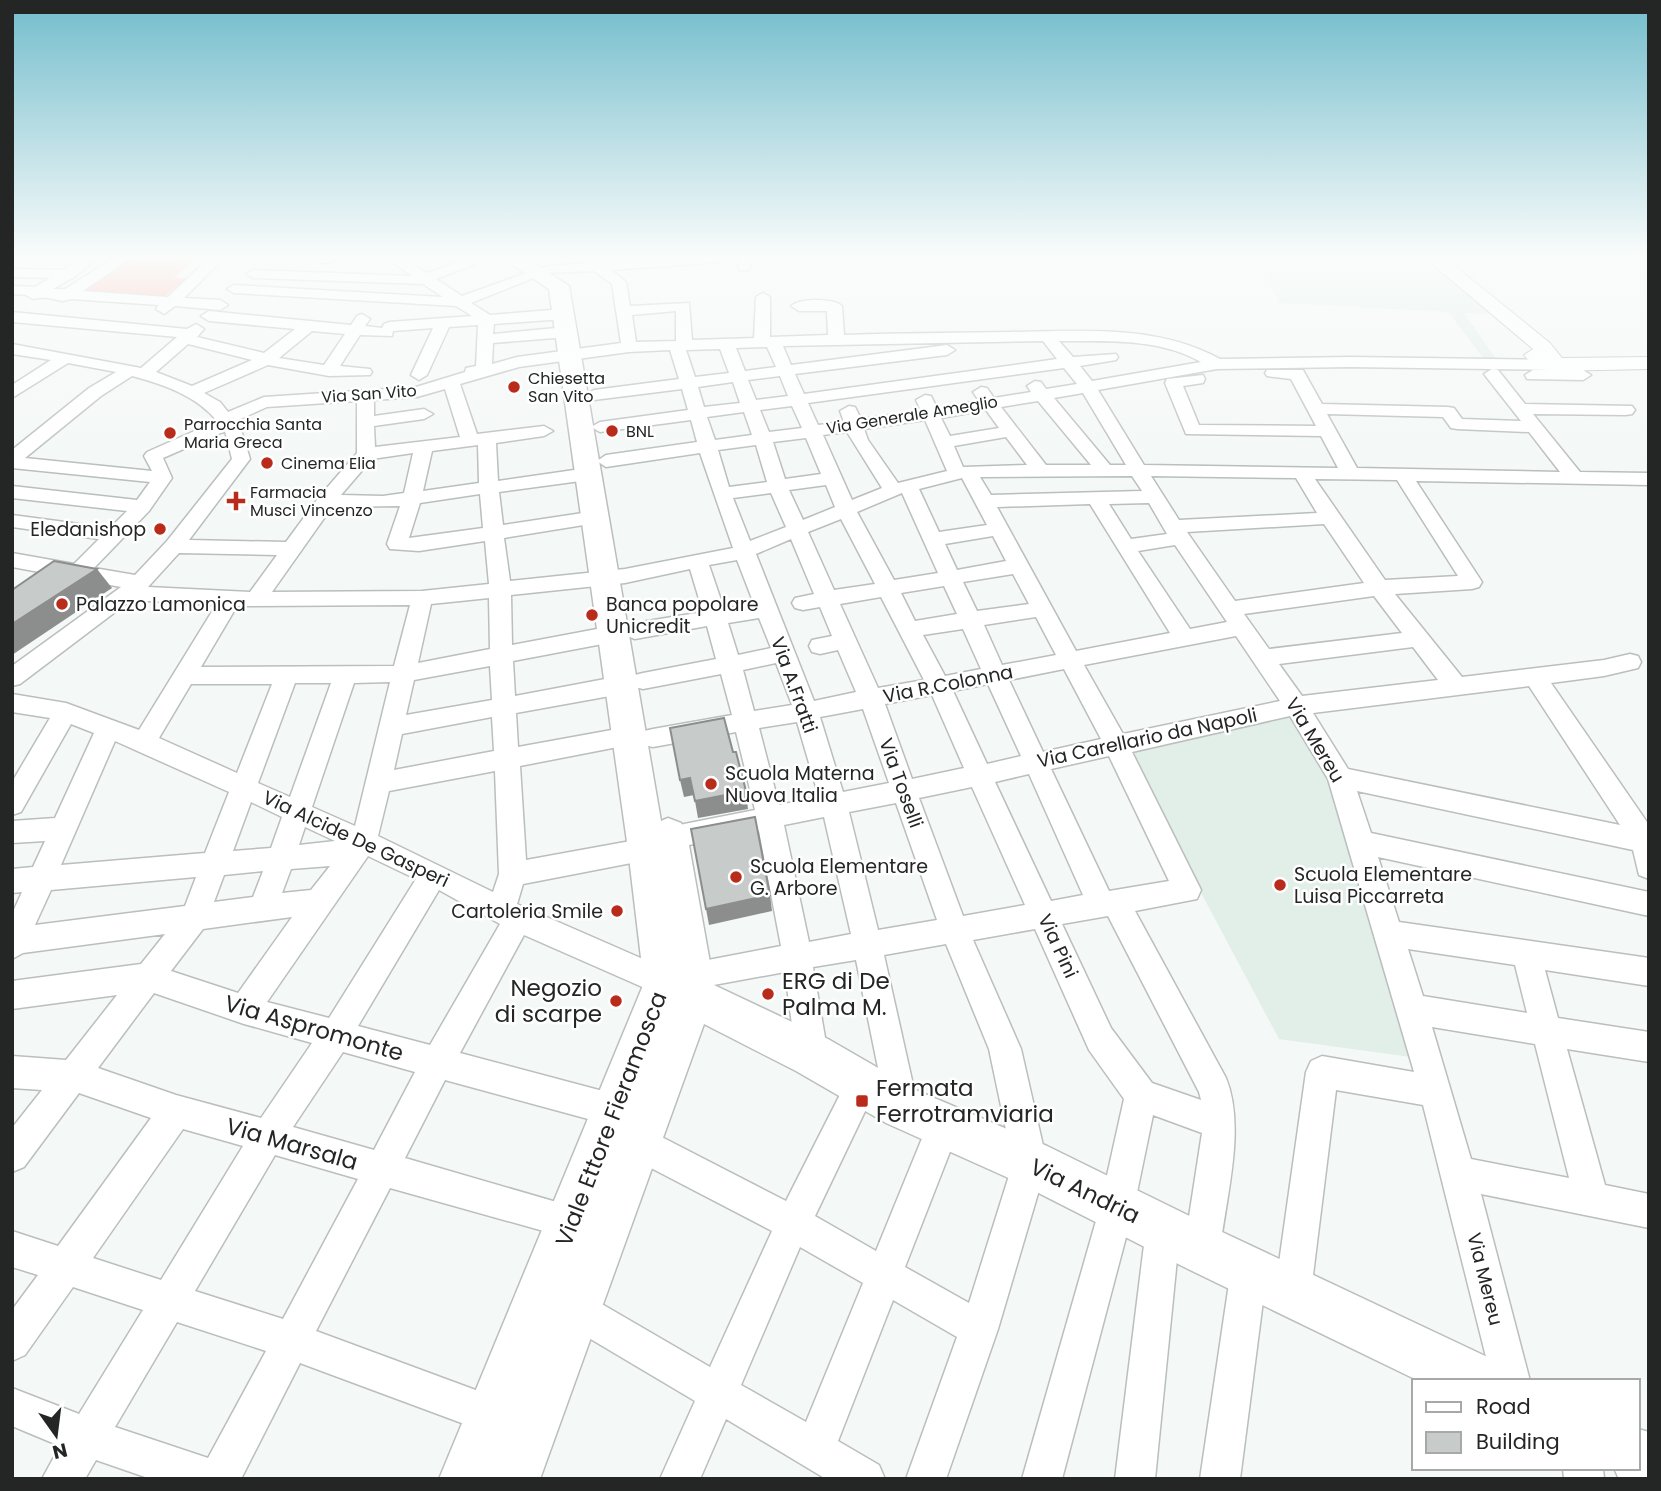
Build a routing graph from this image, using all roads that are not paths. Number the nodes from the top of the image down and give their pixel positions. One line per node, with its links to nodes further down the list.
1 (95, 327): 42 (street)
2 (52, 328): 39 (street)
3 (102, 328): 22 (street)
4 (144, 328): 22 (street)
5 (197, 328): 24 (street)
6 (266, 328): 40 (street)
7 (306, 328): 44 (street)
8 (349, 328): 23 (street)
9 (357, 328): 23 (street)
10 (405, 328): 21 (street)
11 (442, 328): 65 (street)
12 (486, 328): 29 (street)
13 (537, 328): 30 (street)
14 (569, 328): 30 (main road)
15 (572, 328): 30 (main road)
16 (626, 328): 37 (street)
17 (682, 328): 36 (street, Via A.Fratti)
18 (766, 328): 33 (street)
19 (835, 328): 32 (street)
20 (1513, 328): 38 (street)
21 (388, 330): 23 (street); 58 (street)
22 (140, 331): 24 (street)
23 (355, 331): 53 (street)
24 (189, 336): 40 (street); 55 (street)
25 (1047, 336): 26 (street, Via San Vito); 27 (street, Via San Vito); 45 (street, Via Mereu)
26 (1094, 336): 43 (street); 46 (street, Via San Vito)
27 (998, 337): 34 (street, Via San Vito); 49 (street)
28 (891, 338): 32 (street, Via San Vito); 34 (street, Via San Vito); 41 (street)
29 (487, 339): 30 (street); 50 (street)
30 (572, 339): 37 (street, Via San Vito); 50 (street, Via San Vito); 73 (main road); 101 (main road)
31 (817, 340): 32 (street, Via San Vito); 33 (street, Via San Vito); 48 (street)
32 (836, 340)
33 (768, 341): 35 (street, Via San Vito); 54 (street, Via Pini)
34 (949, 343): 41 (street); 60 (street)
35 (726, 344): 36 (street, Via San Vito); 59 (street, Via Toselli)
36 (681, 345): 37 (street, Via San Vito); 66 (street, Via A.Fratti)
37 (629, 347)
38 (1535, 347): 51 (street); 51 (street); 52 (street)
39 (17, 350): 42 (street)
40 (236, 350): 44 (street)
41 (901, 356): 48 (street); 64 (street)
42 (62, 357): 55 (street); 70 (street)
43 (1110, 357): 45 (street); 62 (street)
44 (267, 359): 53 (street); 69 (street)
45 (1069, 362): 49 (street); 67 (street, Via Mereu)
46 (1217, 364): 51 (street, Via Generale Ameglio); 62 (street, Via Generale Ameglio)
47 (1644, 365): 52 (street)
48 (829, 366): 54 (street); 71 (street)
49 (1020, 369): 60 (street); 72 (street)
50 (484, 370): 63 (street, Via San Vito); 65 (street)
51 (1496, 370): 52 (street); 57 (street); 78 (street)
52 (1586, 370)
53 (329, 371): 58 (street)
54 (785, 371): 59 (street); 74 (street, Via Pini)
55 (137, 372): 69 (street); 100 (street)
56 (1245, 372): 57 (street)
57 (1297, 374): 77 (street)
58 (365, 377): 65 (street); 83 (street, Via San Vito); 85 (street)
59 (738, 377): 66 (street); 76 (street, Via Toselli)
60 (970, 377): 64 (street); 75 (street)
61 (1202, 378): 92 (street)
62 (1129, 379): 67 (street, Via Generale Ameglio)
63 (451, 383): 65 (street, Via San Vito); 94 (street)
64 (916, 383): 71 (street); 82 (street)
65 (419, 384): 81 (street)
66 (689, 384): 68 (street); 80 (street, Via A.Fratti)
67 (1088, 387): 72 (street, Via Generale Ameglio); 103 (street, Via Mereu)
68 (643, 390): 73 (street); 84 (street)
69 (192, 392): 83 (street)
70 (12, 393)
71 (842, 394): 74 (street); 86 (street)
72 (1042, 395): 75 (street, Via Generale Ameglio); 104 (street)
73 (594, 396): 87 (main road)
74 (798, 401): 76 (street); 89 (street, Via Pini)
75 (989, 403): 82 (street, Via Generale Ameglio); 91 (street)
76 (751, 407): 80 (street); 93 (street, Via Toselli)
77 (1316, 409): 88 (street); 92 (street)
78 (1521, 409): 79 (street); 88 (street)
79 (1626, 410)
80 (698, 413): 84 (street); 97 (street, Via A.Fratti)
81 (424, 414): 85 (street); 96 (street)
82 (933, 414): 86 (street, Via Generale Ameglio); 95 (street)
83 (229, 420): 109 (street, Via San Vito); 134 (street)
84 (650, 420): 87 (street); 99 (street)
85 (366, 422): 98 (street)
86 (854, 425): 89 (street, Via Generale Ameglio); 115 (street)
87 (600, 427): 101 (main road)
88 (1535, 427): 111 (street)
89 (811, 430): 93 (street, Via Generale Ameglio); 110 (street, Via Pini)
90 (544, 431): 94 (street)
91 (1010, 431): 95 (street); 102 (street)
92 (1326, 431): 107 (street)
93 (763, 439): 97 (street, Via Generale Ameglio); 113 (street, Via Toselli)
94 (478, 440): 96 (street); 114 (street)
95 (944, 442): 105 (street)
96 (427, 447): 98 (street); 118 (street)
97 (708, 447): 99 (street, Via Generale Ameglio); 117 (street, Via A.Fratti)
98 (366, 454): 121 (street)
99 (658, 454): 101 (street, Via Generale Ameglio)
100 (12, 460): 109 (street)
101 (597, 468): 114 (street, Via Generale Ameglio); 125 (main road); 142 (main road)
102 (1040, 470): 104 (street); 105 (street)
103 (1138, 470): 104 (street); 106 (street); 120 (street, Via Mereu)
104 (1106, 471)
105 (963, 472): 115 (street); 122 (street)
106 (1303, 474): 107 (street); 126 (street)
107 (1351, 475): 108 (street)
108 (1404, 476): 111 (street); 146 (street, Via R.Colonna)
109 (163, 478): 123 (street)
110 (832, 478): 113 (street); 124 (street, Via Pini)
111 (1574, 478): 112 (street)
112 (1649, 480)
113 (778, 486): 117 (street); 128 (street, Via Toselli)
114 (489, 488): 118 (street, Via Generale Ameglio); 130 (street)
115 (901, 488): 124 (street); 133 (street)
116 (12, 492): 123 (street)
117 (722, 494): 137 (street, Via A.Fratti)
118 (412, 498): 121 (street, Via Generale Ameglio); 130 (street)
119 (1096, 498): 120 (street); 122 (street); 135 (street)
120 (1154, 498): 131 (street, Via Mereu)
121 (326, 501): 136 (street)
122 (985, 501): 129 (street)
123 (142, 507): 132 (street)
124 (847, 511): 128 (street); 145 (street, Via Pini)
125 (596, 517): 130 (street); 142 (main road)
126 (1328, 518): 131 (street); 146 (street)
127 (12, 522): 132 (street)
128 (796, 529): 137 (street); 151 (street, Via Toselli)
129 (999, 529): 133 (street); 140 (street)
130 (493, 532): 147 (street)
131 (1177, 533): 135 (street); 155 (street, Via Mereu)
132 (116, 535): 141 (street)
133 (933, 539): 143 (street)
134 (174, 546): 136 (street); 144 (street)
135 (1125, 546): 159 (street)
136 (291, 549): 150 (street)
137 (743, 552): 139 (street); 152 (street, Via A.Fratti)
138 (12, 560): 141 (street)
139 (698, 562): 142 (street); 154 (street)
140 (1018, 566): 143 (street); 153 (street)
141 (80, 570): 144 (street)
142 (615, 577): 147 (street); 158 (main road)
143 (950, 578): 145 (street); 156 (street)
144 (134, 588): 149 (street); 173 (street)
145 (886, 588): 151 (street); 157 (street, Via Pini)
146 (1377, 588): 155 (street, Via R.Colonna); 160 (street)
147 (500, 590): 148 (street); 162 (street)
148 (422, 597): 150 (street); 167 (street)
149 (231, 599): 150 (street); 171 (street)
150 (256, 599)
151 (815, 601): 177 (street, Via Toselli)
152 (766, 609): 154 (street); 161 (street, Via A.Fratti)
153 (1042, 610): 156 (street); 164 (street)
154 (716, 617): 158 (street); 166 (street)
155 (1236, 618): 159 (street, Via R.Colonna); 163 (street, Via Mereu)
156 (971, 620): 157 (street); 170 (street)
157 (910, 629): 175 (street, Via Pini)
158 (624, 633): 162 (street); 174 (main road)
159 (1184, 638): 164 (street, Via R.Colonna)
160 (1418, 639): 163 (street); 176 (street)
161 (783, 654): 166 (street); 181 (street, Via A.Fratti)
162 (501, 655): 167 (street); 179 (street)
163 (1262, 658): 180 (street, Via Mereu)
164 (1070, 661): 170 (street, Via R.Colonna); 188 (street)
165 (1630, 662): 172 (street, Via Carellario da Napoli)
166 (730, 664): 174 (street); 183 (street)
167 (404, 674): 169 (street); 184 (street)
168 (286, 675): 169 (street); 171 (street); 194 (street)
169 (345, 675): 198 (street)
170 (995, 675): 175 (street, Via R.Colonna); 190 (street)
171 (184, 676): 187 (street)
172 (1535, 677): 176 (street, Via Carellario da Napoli); 205 (street)
173 (12, 678)
174 (632, 683): 179 (street); 186 (main road)
175 (939, 686): 177 (street, Via R.Colonna); 191 (street, Via Pini)
176 (1456, 686): 180 (street, Via Carellario da Napoli)
177 (871, 699): 181 (street, Via R.Colonna); 195 (street, Via Toselli)
178 (12, 703): 182 (street, Via Alcide De Gasperi)
179 (504, 706): 184 (street); 189 (street)
180 (1296, 706): 188 (street, Via Carellario da Napoli); 192 (street, Via Mereu)
181 (806, 711): 183 (street, Via R.Colonna); 197 (street, Via A.Fratti)
182 (66, 712): 185 (street, Via Alcide De Gasperi); 196 (street)
183 (746, 722): 186 (street, Via R.Colonna); 199 (street)
184 (392, 727): 193 (street)
185 (108, 729): 187 (street, Via Alcide De Gasperi); 200 (street)
186 (641, 737): 189 (street, Via R.Colonna); 204 (main road)
187 (144, 742): 194 (street, Via Alcide De Gasperi)
188 (1116, 745): 190 (street, Via Carellario da Napoli); 213 (street)
189 (507, 759): 193 (street, Via R.Colonna); 209 (street)
190 (1034, 762): 191 (street, Via Carellario da Napoli); 213 (street)
191 (981, 775): 195 (street, Via Carellario da Napoli); 216 (street, Via Pini)
192 (1340, 777): 203 (street, Via Mereu); 205 (street)
193 (377, 783): 202 (street)
194 (244, 787): 198 (street, Via Alcide De Gasperi); 207 (street)
195 (903, 790): 197 (street, Via Carellario da Napoli); 219 (street, Via Toselli)
196 (15, 793)
197 (834, 803): 199 (street, Via Carellario da Napoli); 222 (street, Via A.Fratti)
198 (297, 810): 202 (street, Via Alcide De Gasperi); 206 (street)
199 (770, 817): 204 (street, Via Carellario da Napoli); 224 (street)
200 (63, 829): 201 (street); 210 (street)
201 (12, 832)
202 (364, 841): 206 (street); 208 (street, Via Alcide De Gasperi); 212 (street)
203 (1361, 842): 214 (street); 220 (street, Via Mereu)
204 (658, 843): 209 (street, Via Carellario da Napoli); 227 (main road)
205 (1647, 850)
206 (281, 859): 207 (street); 215 (street)
207 (215, 865): 210 (street); 218 (street)
208 (435, 874): 217 (street, Via Alcide De Gasperi); 232 (street)
209 (513, 874): 217 (street)
210 (42, 880): 211 (street); 221 (street)
211 (12, 881)
212 (319, 901): 215 (street); 230 (street)
213 (1108, 903): 216 (street); 242 (street)
214 (1649, 904)
215 (263, 909): 218 (street)
216 (1042, 912): 219 (street); 240 (street, Via Pini)
217 (509, 914): 227 (street, Via Alcide De Gasperi); 235 (street)
218 (194, 918): 221 (street); 226 (street)
219 (954, 929): 222 (street); 247 (street, Via Toselli)
220 (1389, 933): 223 (street); 229 (street, Via Mereu)
221 (13, 943)
222 (868, 946): 224 (street); 239 (street, Via A.Fratti)
223 (1526, 953): 225 (street); 231 (street)
224 (800, 958): 227 (street); 234 (street)
225 (1649, 972)
226 (147, 977): 228 (street, Via Aspromonte); 230 (street, Via Aspromonte); 237 (street)
227 (683, 985): 234 (main road, Via Andria); 244 (main road, Viale Ettore Fieramosca)
228 (12, 995)
229 (1412, 1009): 231 (street); 238 (street, Via Mereu)
230 (244, 1010): 232 (street, Via Aspromonte)
231 (1547, 1030): 233 (street); 250 (street)
232 (335, 1036): 235 (street, Via Aspromonte); 245 (street)
233 (1649, 1047)
234 (812, 1055): 239 (main road, Via Andria)
235 (437, 1063): 244 (street, Via Aspromonte); 248 (street)
236 (12, 1072): 237 (street, Via Marsala)
237 (75, 1076): 241 (street, Via Marsala); 246 (street)
238 (1434, 1091): 249 (street, Via Mereu); 260 (street)
239 (883, 1095): 243 (main road, Via Andria); 254 (street)
240 (1141, 1095): 242 (street); 251 (street)
241 (176, 1111): 245 (street, Via Marsala); 257 (street)
242 (1220, 1123): 255 (street)
243 (944, 1126): 247 (main road, Via Andria); 259 (street)
244 (626, 1127): 253 (main road, Viale Ettore Fieramosca); 254 (street, Via Aspromonte); 262 (main road, Viale Ettore Fieramosca)
245 (268, 1136): 248 (street, Via Marsala); 261 (street)
246 (13, 1153)
247 (1030, 1163): 251 (main road, Via Andria); 263 (street)
248 (383, 1169): 253 (street, Via Marsala); 264 (street)
249 (1458, 1173): 250 (street); 267 (street, Via Mereu)
250 (1592, 1199): 252 (street)
251 (1117, 1207): 255 (main road, Via Andria); 281 (street)
252 (1649, 1211)
253 (572, 1222): 270 (main road, Viale Ettore Fieramosca)
254 (793, 1223): 259 (street, Via Aspromonte); 268 (street)
255 (1182, 1239): 258 (main road, Via Andria); 282 (street)
256 (12, 1249): 257 (street)
257 (65, 1266): 261 (street); 265 (street)
258 (1249, 1270): 260 (main road, Via Andria); 283 (street)
259 (883, 1275): 263 (street, Via Aspromonte); 272 (street)
260 (1293, 1291): 266 (main road, Via Andria)
261 (170, 1300): 264 (street); 271 (street)
262 (575, 1310): 268 (street); 277 (main road, Viale Ettore Fieramosca)
263 (979, 1329): 280 (street)
264 (292, 1341): 270 (street); 275 (street)
265 (12, 1342)
266 (1475, 1379)
267 (1510, 1379)
268 (717, 1393): 272 (street); 278 (street)
269 (12, 1407): 271 (street)
270 (494, 1416): 276 (main road, Viale Ettore Fieramosca)
271 (87, 1437): 273 (street); 274 (street)
272 (814, 1451): 279 (street)
273 (62, 1479)
274 (211, 1479)
275 (219, 1479)
276 (468, 1479)
277 (511, 1479)
278 (680, 1479)
279 (864, 1479)
280 (926, 1479)
281 (1042, 1479)
282 (1135, 1479)
283 (1220, 1479)

